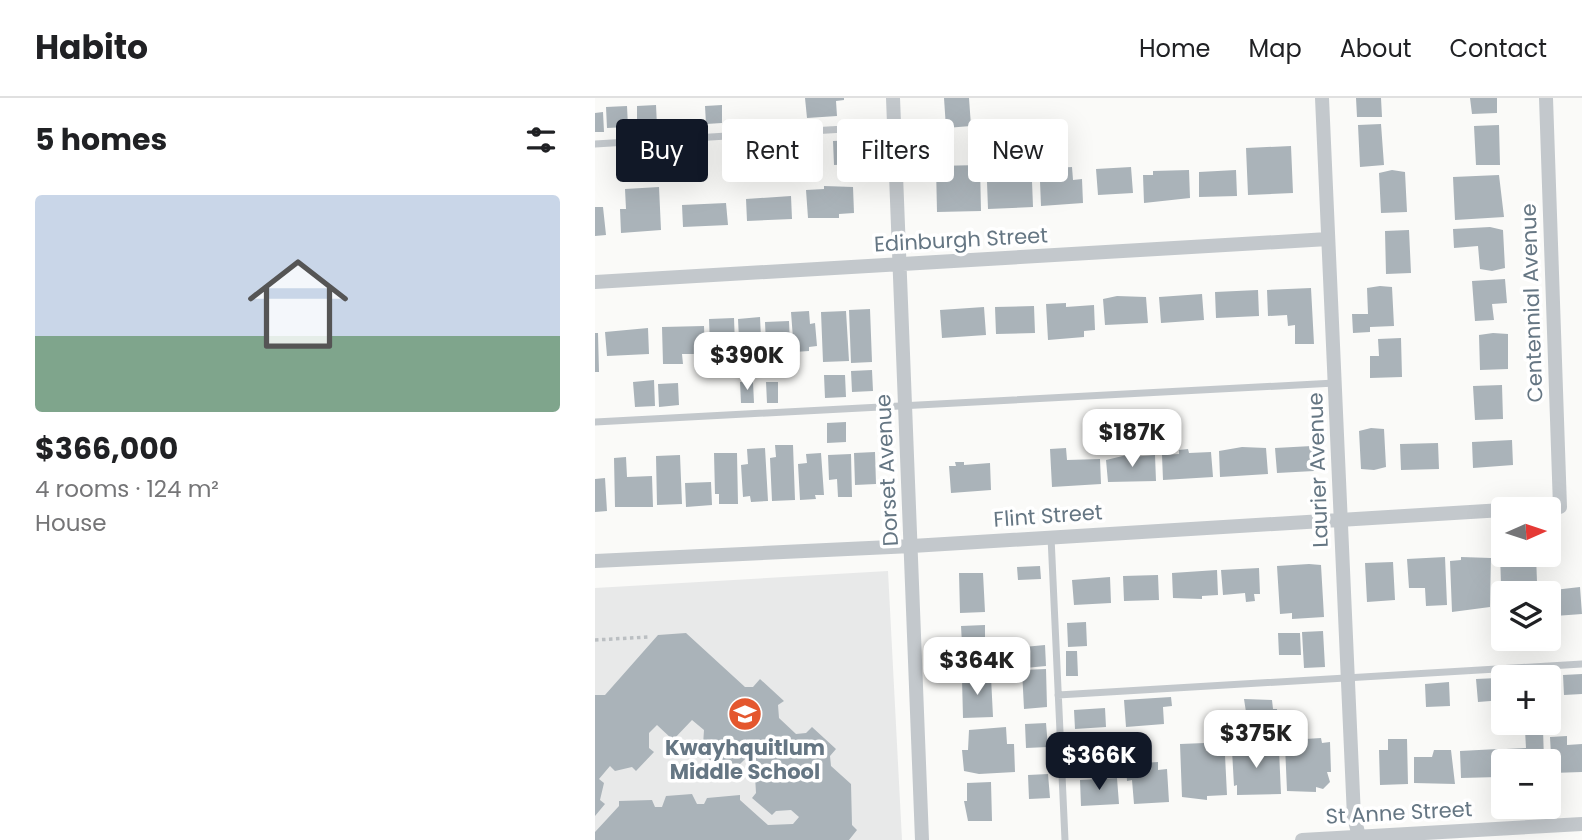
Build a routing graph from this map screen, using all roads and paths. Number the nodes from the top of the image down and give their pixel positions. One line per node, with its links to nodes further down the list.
1 (893, 98): 4 (street, Dorset Avenue)
2 (1322, 98): 8 (street, Laurier Avenue)
3 (1546, 98): 14 (street, Centennial Avenue)
4 (894, 119)
5 (837, 129): 6 (lane)
6 (595, 144)
7 (897, 182): 9 (street, Dorset Avenue)
8 (1328, 239): 9 (street, Edinburgh Street); 11 (street, Laurier Avenue)
9 (901, 265): 10 (street, Edinburgh Street); 12 (street, Dorset Avenue)
10 (595, 282)
11 (1336, 383): 12 (lane); 16 (street, Laurier Avenue)
12 (904, 405): 13 (lane); 18 (street, Dorset Avenue)
13 (595, 422)
14 (1560, 497)
15 (1491, 511): 16 (street, Flint Street)
16 (1341, 518): 17 (street, Flint Street); 23 (street, Laurier Avenue)
17 (1051, 536): 18 (street, Flint Street); 24 (lane)
18 (912, 546): 19 (street, Flint Street); 27 (street, Dorset Avenue)
19 (595, 561)
20 (647, 637): 21 (path)
21 (595, 640)
22 (1582, 664): 23 (lane)
23 (1348, 678): 24 (lane); 26 (street, Laurier Avenue)
24 (1058, 695): 28 (lane)
25 (1582, 824): 26 (street, St Anne Street)
26 (1359, 838): 29 (street, St Anne Street)
27 (922, 840)
28 (1065, 840)
29 (1302, 840)

